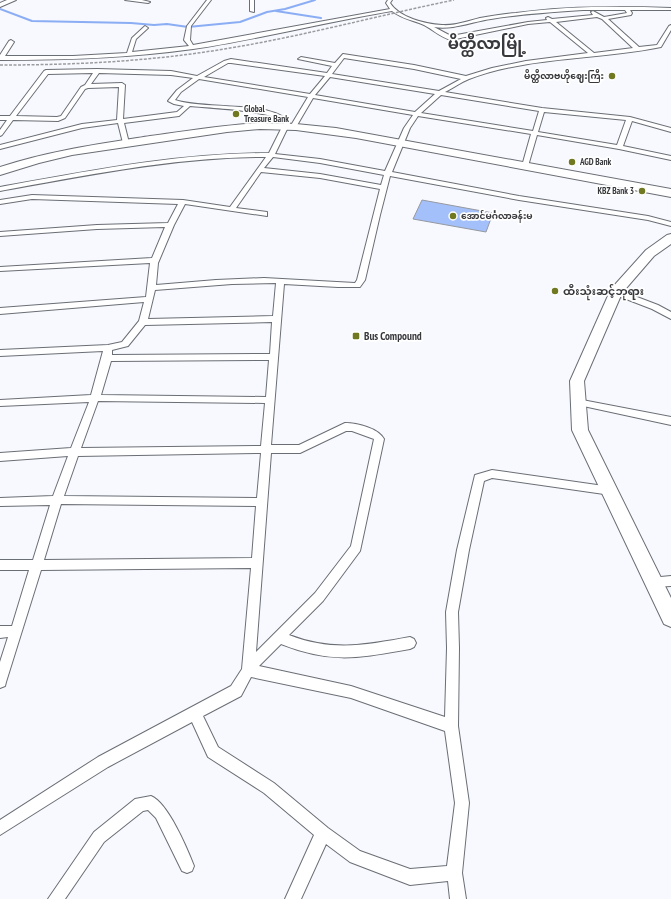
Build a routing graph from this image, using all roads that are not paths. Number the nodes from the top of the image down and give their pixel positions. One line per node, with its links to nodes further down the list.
1 (13, 0): 7 (street)
2 (127, 0): 6 (street)
3 (209, 0): 24 (street)
4 (252, 0): 13 (street)
5 (390, 0): 12 (street)
6 (149, 1): 8 (street)
7 (0, 5)
8 (144, 6)
9 (588, 8): 10 (street); 14 (street); 15 (street)
10 (626, 8): 11 (street); 16 (street)
11 (671, 9)
12 (392, 10): 18 (street); 24 (street)
13 (252, 11)
14 (540, 12): 17 (street); 20 (street)
15 (597, 16): 16 (street); 17 (street)
16 (604, 18): 25 (street)
17 (551, 21): 22 (street); 27 (street)
18 (426, 24): 20 (street); 22 (street)
19 (671, 26): 25 (street)
20 (446, 27): 22 (street)
21 (145, 28): 26 (street)
22 (435, 30)
23 (11, 42): 28 (street)
24 (192, 47): 26 (street)
25 (638, 49): 27 (street)
26 (129, 54): 28 (street)
27 (593, 55): 34 (street)
28 (1, 58)
29 (301, 59): 30 (street)
30 (336, 66): 32 (street); 34 (street)
31 (97, 71): 33 (street); 35 (street); 42 (street)
32 (330, 75): 33 (street); 36 (street); 37 (street)
33 (198, 78): 37 (street); 38 (street)
34 (466, 78): 36 (street)
35 (87, 86): 43 (street); 45 (street)
36 (440, 93): 39 (street); 40 (street)
37 (311, 97): 40 (street); 46 (street)
38 (189, 104): 45 (street); 46 (street)
39 (542, 110): 44 (street); 50 (street)
40 (416, 114): 50 (street); 53 (street)
41 (0, 118): 42 (street)
42 (10, 118): 43 (street); 49 (street)
43 (61, 118): 48 (street)
44 (630, 119): 47 (street); 55 (street)
45 (120, 121): 48 (street); 52 (street)
46 (290, 125): 51 (highway); 53 (highway); 56 (street)
47 (671, 130)
48 (62, 131): 54 (street)
49 (0, 134)
50 (535, 134): 55 (street); 58 (street)
51 (148, 140): 52 (highway); 62 (highway)
52 (126, 142): 60 (highway)
53 (402, 142): 58 (highway); 61 (street)
54 (0, 147)
55 (619, 147): 57 (street)
56 (271, 155): 59 (street); 61 (street); 65 (street)
57 (671, 158)
58 (526, 163): 63 (highway); 66 (highway)
59 (259, 170): 64 (street); 69 (street)
60 (0, 171)
61 (387, 175): 64 (street); 71 (street)
62 (0, 177)
63 (671, 186)
64 (383, 187): 77 (street)
65 (0, 189)
66 (671, 193)
67 (0, 202): 68 (street)
68 (183, 202): 69 (street); 72 (street)
69 (232, 208): 70 (street)
70 (264, 214)
71 (671, 224)
72 (170, 225): 73 (street); 75 (street)
73 (0, 234)
74 (671, 238): 79 (main road)
75 (156, 260): 76 (street); 78 (street)
76 (0, 269)
77 (280, 281): 78 (street); 83 (street)
78 (152, 288): 80 (street)
79 (616, 292): 82 (street); 90 (main road)
80 (150, 299): 81 (street); 84 (street)
81 (0, 311)
82 (671, 316)
83 (277, 319): 84 (street); 87 (street)
84 (143, 322): 86 (street)
85 (0, 353): 86 (street)
86 (108, 353): 87 (street); 88 (street)
87 (274, 357): 89 (street)
88 (95, 398): 89 (street); 91 (street); 94 (street)
89 (269, 400): 93 (street)
90 (577, 402): 92 (street); 96 (main road)
91 (0, 403)
92 (671, 421)
93 (267, 449): 94 (street); 99 (street); 108 (street)
94 (76, 452): 95 (street); 97 (street)
95 (0, 457)
96 (611, 491): 104 (main road); 113 (street)
97 (57, 500): 98 (street); 99 (street); 102 (street)
98 (0, 502)
99 (261, 502): 100 (street)
100 (257, 563): 102 (street); 110 (street)
101 (0, 565): 102 (street)
102 (37, 565): 106 (street)
103 (671, 581): 104 (street)
104 (654, 582): 105 (main road)
105 (671, 618)
106 (16, 631): 107 (street); 111 (street)
107 (0, 632)
108 (279, 637): 109 (street); 110 (street)
109 (410, 643)
110 (249, 669): 112 (street); 113 (street)
111 (0, 682)
112 (195, 714): 114 (street); 115 (street)
113 (451, 726): 117 (street)
114 (0, 828)
115 (323, 833): 117 (street); 119 (street)
116 (186, 866): 118 (street)
117 (454, 873): 120 (street)
118 (56, 899)
119 (293, 899)
120 (458, 899)

